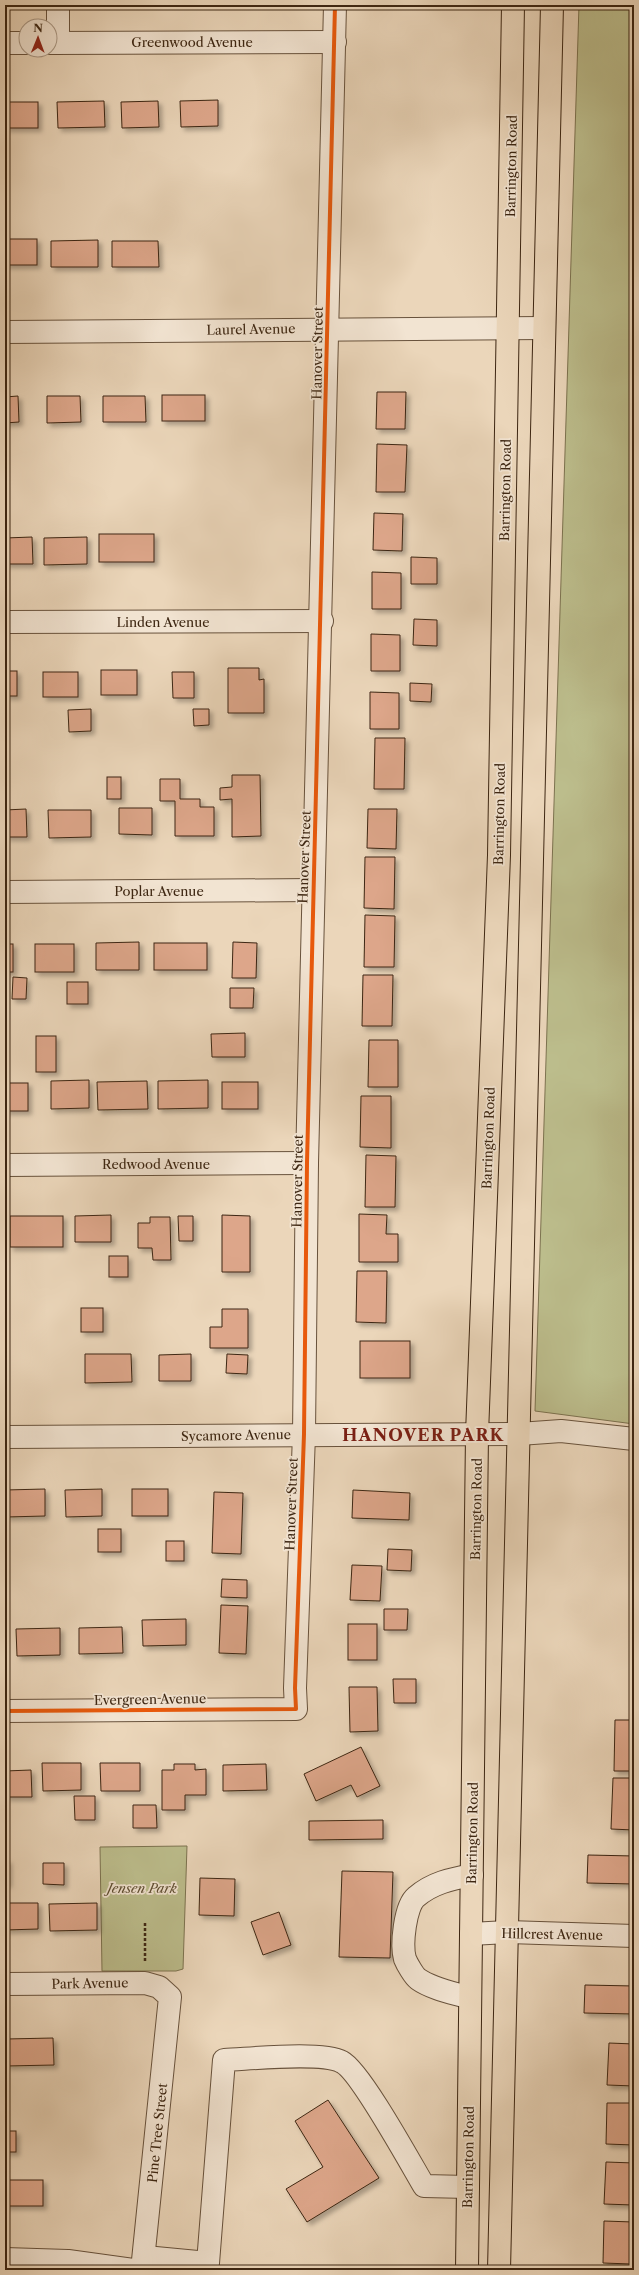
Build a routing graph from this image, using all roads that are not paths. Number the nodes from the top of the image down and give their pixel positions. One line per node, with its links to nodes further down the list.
1 (58, 5): 5 (street)
2 (335, 5): 6 (street, Hanover Street)
3 (513, 5): 11 (main road, Barrington Road)
4 (552, 5): 12 (main road)
5 (57, 18)
6 (335, 42): 9 (street, Greenwood Avenue); 10 (street, Hanover Street)
7 (5, 43): 8 (street)
8 (18, 43)
9 (58, 43)
10 (328, 328): 11 (street, Laurel Avenue); 13 (street, Laurel Avenue); 14 (street, Hanover Street)
11 (508, 328): 12 (street, Laurel Avenue); 21 (main road, Barrington Road)
12 (544, 328): 22 (main road)
13 (5, 332)
14 (322, 621): 15 (street, Linden Avenue); 16 (street, Hanover Street)
15 (5, 622)
16 (313, 890): 17 (street, Poplar Avenue); 18 (street, Hanover Street)
17 (5, 892)
18 (307, 1163): 19 (street, Redwood Avenue); 20 (street, Hanover Street)
19 (5, 1165)
20 (304, 1434): 21 (street, Sycamore Avenue); 23 (street, Sycamore Avenue); 25 (street, Hanover Street)
21 (477, 1434): 22 (street, Sycamore Avenue); 27 (main road, Barrington Road)
22 (519, 1434): 24 (street, Sycamore Avenue); 28 (main road)
23 (5, 1437)
24 (634, 1439)
25 (296, 1709): 26 (street, Evergreen Avenue)
26 (5, 1711)
27 (472, 1875): 29 (main road, Barrington Road); 33 (street)
28 (507, 1932): 29 (street, Hillcrest Avenue); 30 (street, Hillcrest Avenue); 38 (main road)
29 (471, 1934): 33 (main road, Barrington Road)
30 (634, 1936)
31 (5, 1984): 32 (street, Park Avenue)
32 (170, 1997): 36 (street, Pine Tree Street)
33 (470, 1998): 34 (main road, Barrington Road)
34 (468, 2187): 36 (street); 37 (main road, Barrington Road)
35 (5, 2259): 36 (street)
36 (140, 2266)
37 (466, 2270)
38 (499, 2270)

